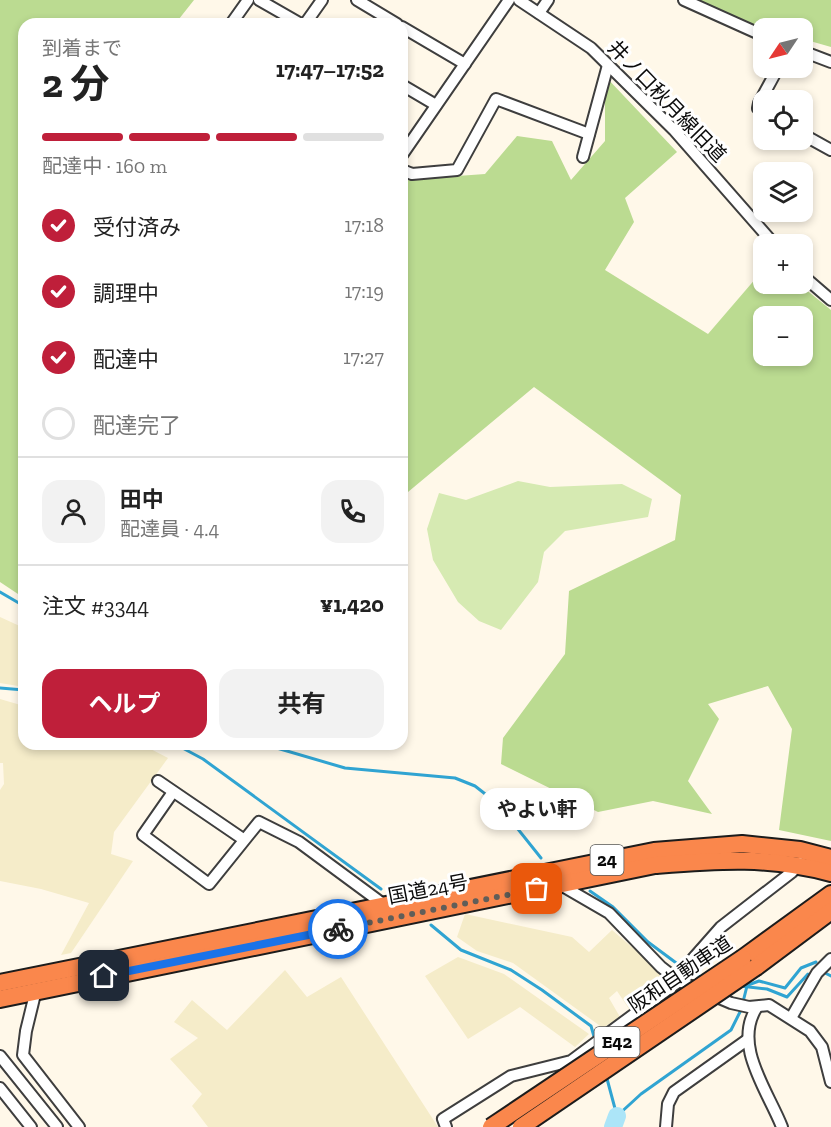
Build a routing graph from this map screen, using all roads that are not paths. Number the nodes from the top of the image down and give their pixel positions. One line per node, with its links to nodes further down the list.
1 (248, 0): 10 (street)
2 (259, 0): 11 (street)
3 (322, 0): 12 (street)
4 (357, 0): 13 (street)
5 (509, 0): 18 (street)
6 (519, 0): 9 (street, 井ノ口秋月線旧道)
7 (548, 0): 9 (street)
8 (684, 0): 15 (street)
9 (540, 13): 19 (street, 井ノ口秋月線旧道)
10 (235, 18)
11 (292, 18)
12 (308, 18)
13 (387, 18)
14 (408, 31): 18 (street)
15 (753, 31)
16 (813, 55): 17 (street)
17 (831, 62)
18 (465, 64): 21 (street)
19 (608, 65): 22 (street); 28 (street, 井ノ口秋月線旧道)
20 (408, 89): 21 (street)
21 (436, 105): 24 (street)
22 (589, 134): 26 (street); 27 (street)
23 (813, 140): 25 (street)
24 (408, 145)
25 (831, 150)
26 (583, 157)
27 (408, 172)
28 (765, 234)
29 (813, 284): 30 (street)
30 (831, 300)
31 (158, 781): 32 (street)
32 (173, 792): 33 (street); 33 (street)
33 (243, 839): 40 (street)
34 (800, 857): 35 (highway, 国道24号 / 24); 36 (highway, 国道24号 / 24); 37 (highway, 国道24号 / 24); 38 (highway, 国道24号 / 24); 45 (street)
35 (831, 858)
36 (542, 872): 38 (street); 40 (highway, 国道24号 / 24)
37 (831, 873)
38 (560, 884): 42 (highway, 国道24号 / 24); 45 (street)
39 (831, 894): 44 (highway, 阪和自動車道 / E42)
40 (384, 904): 42 (street); 46 (highway, 国道24号 / 24)
41 (831, 911): 44 (highway, 阪和自動車道 / E42)
42 (399, 916): 47 (highway, 国道24号 / 24)
43 (831, 960): 50 (street)
44 (749, 962): 59 (highway, 阪和自動車道 / E42, bridge); 60 (highway, 阪和自動車道 / E42, bridge)
45 (681, 979): 49 (street); 58 (street)
46 (0, 983)
47 (36, 990): 48 (highway, 国道24号 / 24); 57 (street)
48 (0, 999)
49 (753, 1007): 50 (street); 51 (street)
50 (791, 1018): 53 (street)
51 (747, 1040): 61 (street); 62 (street)
52 (0, 1056): 56 (street)
53 (831, 1082)
54 (0, 1088): 55 (street)
55 (31, 1127)
56 (57, 1127)
57 (79, 1127)
58 (446, 1127)
59 (491, 1127)
60 (521, 1127)
61 (666, 1127)
62 (782, 1127)

